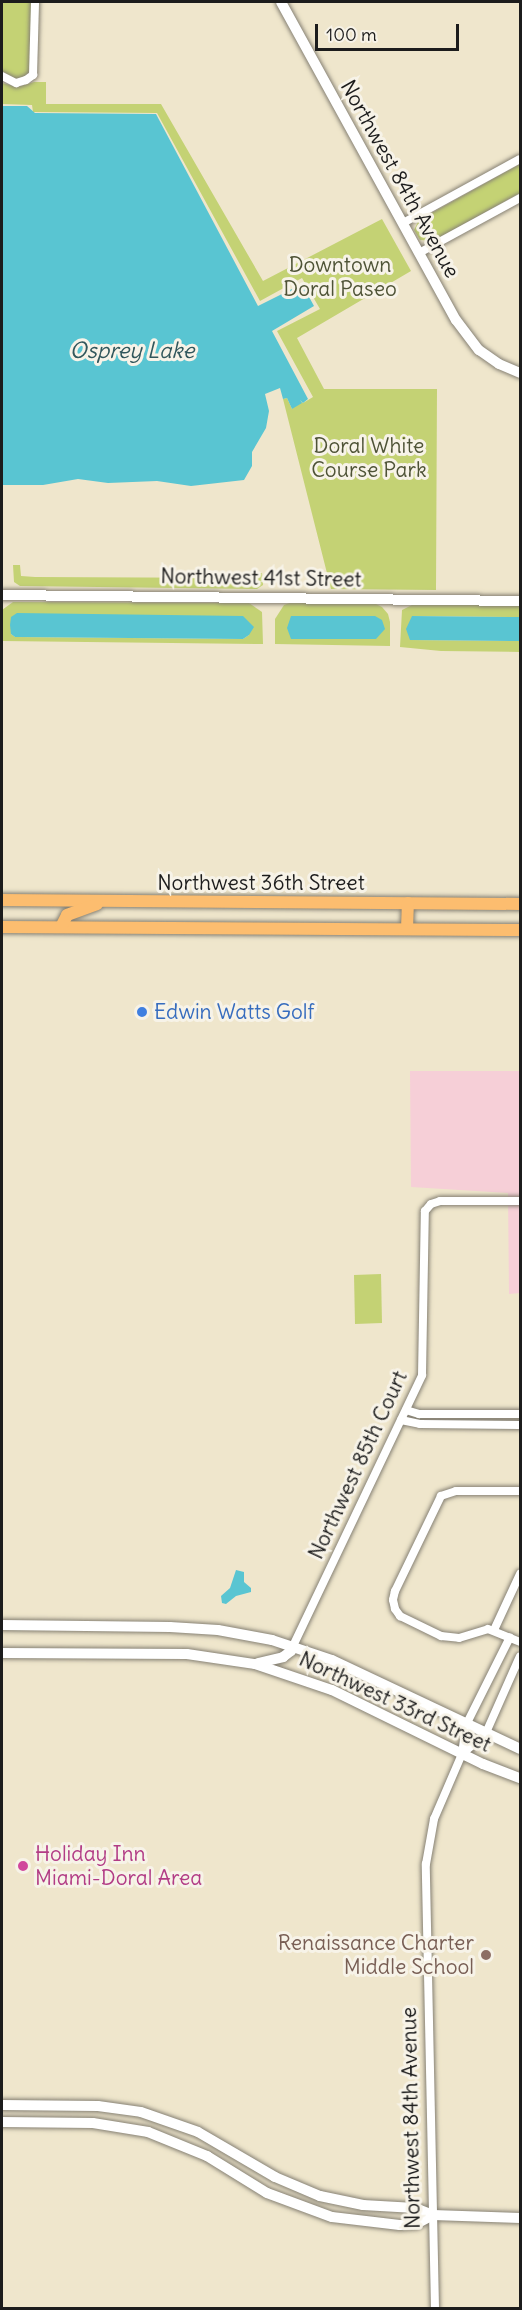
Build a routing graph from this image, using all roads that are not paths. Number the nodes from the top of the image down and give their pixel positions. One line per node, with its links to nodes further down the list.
1 (35, 2): 3 (street)
2 (281, 2): 6 (street, Northwest 84th Avenue)
3 (2, 76)
4 (520, 159): 6 (street)
5 (520, 198): 7 (street)
6 (403, 223): 7 (street, Northwest 84th Avenue)
7 (419, 254): 8 (street, Northwest 84th Avenue)
8 (520, 373)
9 (2, 595): 10 (street, Northwest 41st Street)
10 (520, 601)
11 (2, 900): 12 (main road, Northwest 36th Street)
12 (104, 901): 13 (main road, Northwest 36th Street); 16 (main road)
13 (408, 903): 14 (main road, Northwest 36th Street); 17 (main road)
14 (520, 904)
15 (2, 927): 16 (main road)
16 (61, 927): 17 (main road)
17 (407, 929): 18 (main road)
18 (520, 930)
19 (520, 1201): 20 (street, Northwest 85th Court)
20 (405, 1410): 21 (street); 22 (street, Northwest 85th Court)
21 (520, 1414)
22 (401, 1420): 23 (street); 30 (street, Northwest 85th Court)
23 (520, 1425)
24 (520, 1491): 27 (street)
25 (520, 1574): 27 (street)
26 (2, 1625): 30 (street, Northwest 33rd Street)
27 (494, 1630): 28 (street)
28 (510, 1637): 29 (street); 34 (street, Northwest 84th Avenue)
29 (520, 1642)
30 (293, 1646): 33 (street); 34 (street, Northwest 33rd Street)
31 (2, 1653): 33 (street, Northwest 33rd Street)
32 (520, 1656): 35 (street, Northwest 84th Avenue)
33 (255, 1664): 37 (street, Northwest 33rd Street)
34 (466, 1725): 35 (street, Northwest 33rd Street); 37 (street, Northwest 84th Avenue)
35 (485, 1735): 36 (street, Northwest 33rd Street); 37 (street, Northwest 84th Avenue)
36 (520, 1749)
37 (462, 1754): 38 (street, Northwest 33rd Street); 43 (street, Northwest 84th Avenue)
38 (520, 1778)
39 (2, 2105): 41 (street)
40 (2, 2122): 42 (street)
41 (275, 2177): 42 (street); 43 (street)
42 (267, 2193): 43 (street)
43 (433, 2215): 44 (street); 45 (street, Northwest 84th Avenue)
44 (520, 2218)
45 (435, 2308)

